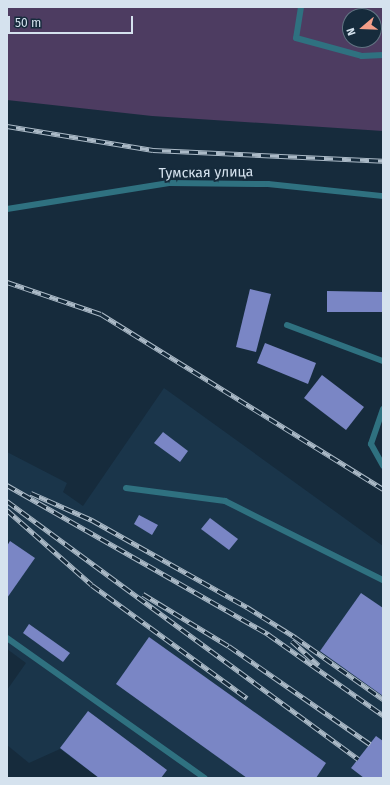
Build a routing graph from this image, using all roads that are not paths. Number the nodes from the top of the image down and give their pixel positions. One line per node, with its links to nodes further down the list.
1 (301, 7): 2 (lane)
2 (383, 55)
3 (383, 196): 4 (lane, Тумская улица)
4 (7, 208)
5 (287, 325): 6 (lane)
6 (383, 361)
7 (383, 409): 8 (lane)
8 (383, 466)
9 (126, 488): 10 (lane)
10 (383, 580)
11 (7, 638): 12 (lane)
12 (205, 778)

